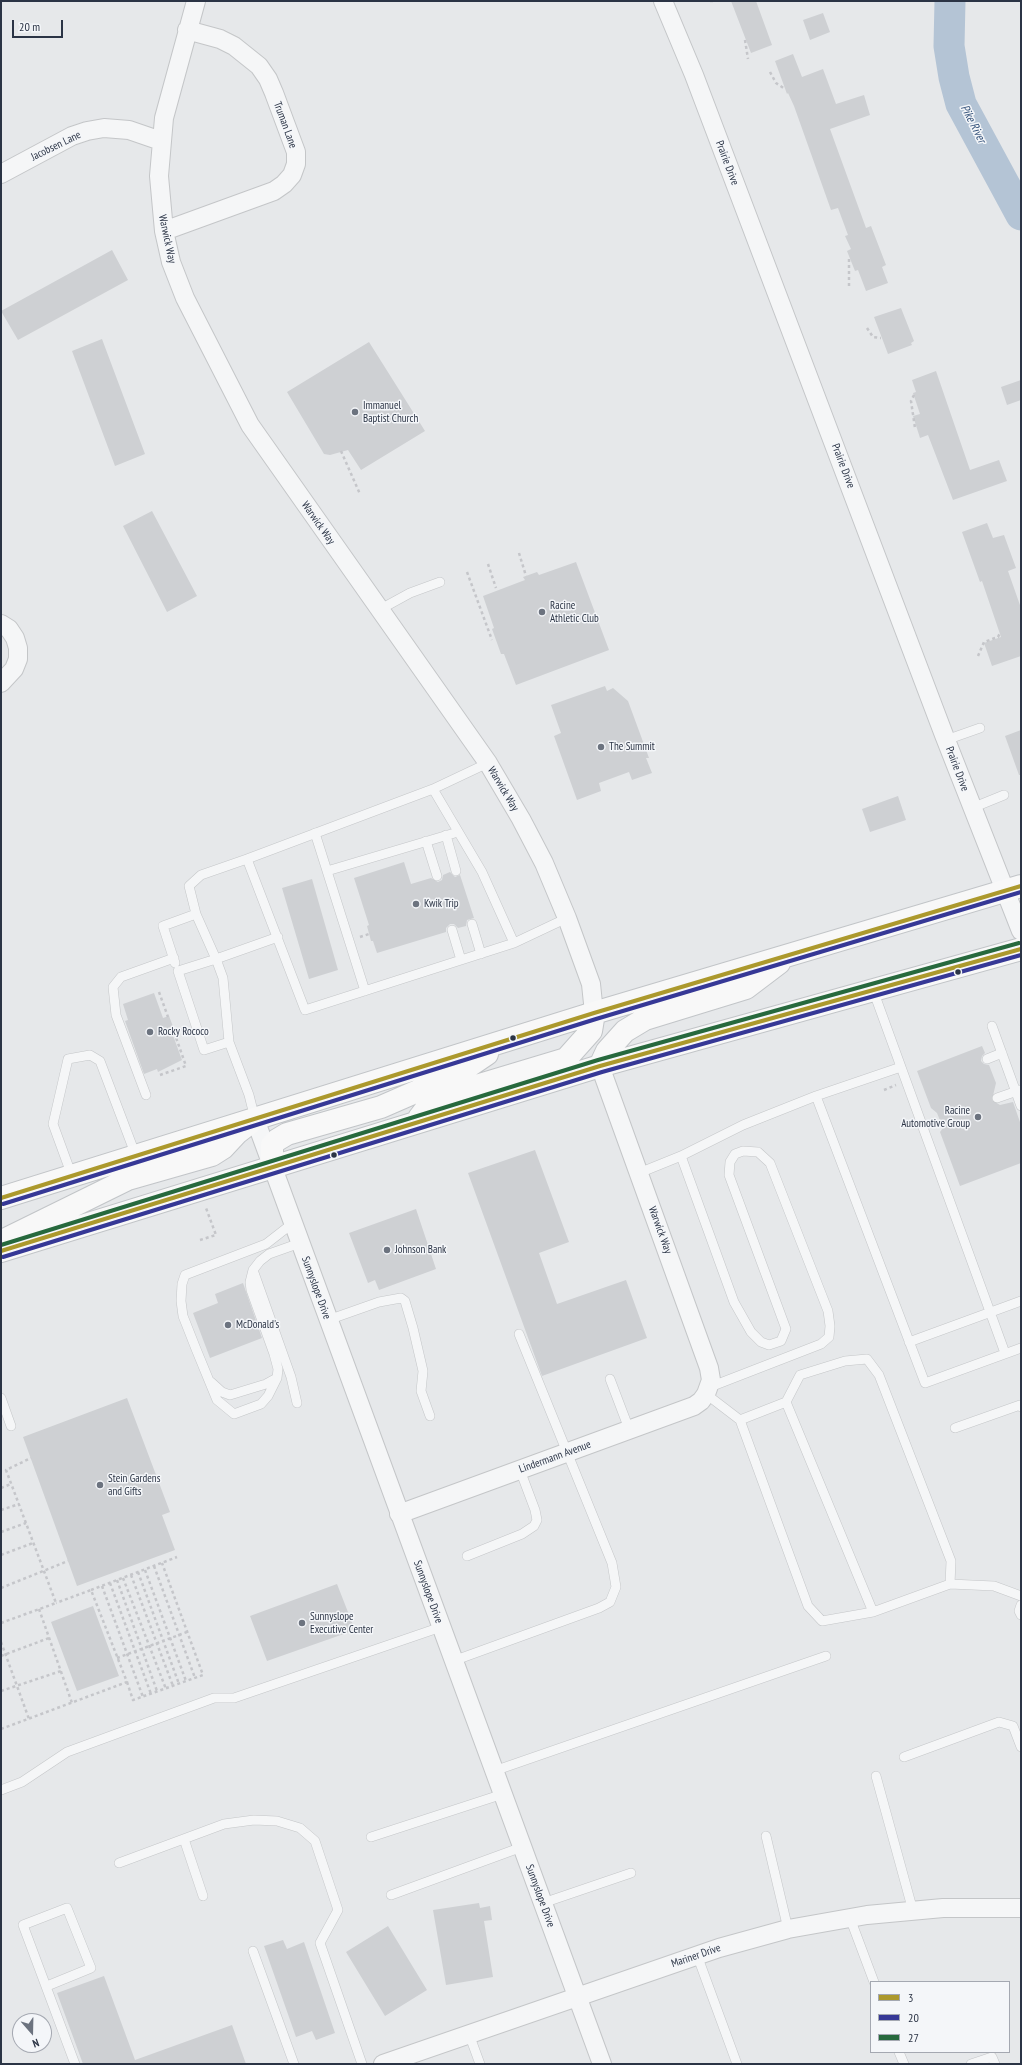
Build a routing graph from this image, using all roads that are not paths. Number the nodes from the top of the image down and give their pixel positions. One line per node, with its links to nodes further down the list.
1 (196, 1): 3 (street, Warwick Way)
2 (663, 1): 12 (street, Prairie Drive)
3 (187, 30): 4 (street, Warwick Way); 6 (street, Truman Lane)
4 (161, 141): 5 (street, Jacobsen Lane); 6 (street, Warwick Way)
5 (1, 174)
6 (164, 231): 8 (street, Warwick Way)
7 (440, 582): 8 (lane)
8 (379, 610): 13 (street, Warwick Way)
9 (1, 624): 10 (street)
10 (1, 683)
11 (980, 728): 12 (lane)
12 (946, 740): 16 (street, Prairie Drive)
13 (488, 763): 14 (lane); 27 (street, Warwick Way)
14 (433, 789): 17 (lane); 18 (lane)
15 (1004, 795): 16 (lane)
16 (972, 808): 25 (street, Prairie Drive)
17 (458, 832): 19 (lane); 32 (lane)
18 (315, 833): 21 (lane); 22 (lane)
19 (446, 835): 20 (lane); 23 (lane)
20 (426, 841): 22 (lane); 24 (lane)
21 (247, 859): 26 (lane); 31 (lane)
22 (327, 871): 41 (lane)
23 (456, 871)
24 (437, 876)
25 (1013, 888): 30 (street, Prairie Drive); 34 (main road)
26 (196, 914): 36 (lane); 37 (lane)
27 (567, 918): 32 (lane); 42 (street, Warwick Way)
28 (472, 924): 35 (lane)
29 (452, 930): 38 (lane)
30 (1021, 931)
31 (278, 937): 37 (lane); 41 (lane)
32 (514, 943): 35 (lane)
33 (1021, 949): 40 (main road)
34 (793, 953): 42 (main road); 48 (main road)
35 (481, 954): 38 (lane)
36 (174, 958): 39 (lane); 51 (lane)
37 (216, 959): 39 (lane); 45 (lane)
38 (462, 960): 41 (lane)
39 (178, 971): 45 (lane)
40 (873, 990): 48 (main road); 49 (lane)
41 (365, 991)
42 (594, 1013): 44 (main road); 56 (main road)
43 (992, 1026): 46 (lane)
44 (510, 1039): 55 (main road); 59 (main road)
45 (229, 1042): 55 (lane)
46 (1002, 1053): 47 (lane); 50 (lane)
47 (987, 1059)
48 (600, 1066): 56 (main road); 60 (street, Warwick Way)
49 (901, 1067): 52 (lane); 69 (lane)
50 (1018, 1090): 53 (lane); 54 (lane)
51 (146, 1095)
52 (816, 1096): 58 (lane); 72 (lane)
53 (997, 1098)
54 (1021, 1106)
55 (255, 1119): 57 (main road); 59 (street, Sunnyslope Drive); 64 (main road)
56 (416, 1123): 59 (main road)
57 (136, 1156): 61 (main road); 61 (lane)
58 (681, 1156): 60 (lane); 78 (lane)
59 (272, 1166): 63 (street, Sunnyslope Drive); 66 (main road)
60 (639, 1174): 78 (street, Warwick Way)
61 (72, 1176): 62 (main road)
62 (1, 1198)
63 (292, 1223): 65 (street, Sunnyslope Drive); 77 (lane)
64 (1, 1241)
65 (300, 1244): 67 (lane); 70 (street, Sunnyslope Drive)
66 (1, 1251)
67 (253, 1270): 75 (lane); 81 (lane)
68 (1021, 1301): 69 (lane)
69 (990, 1312): 72 (lane); 74 (lane)
70 (328, 1320): 83 (lane); 90 (street, Sunnyslope Drive)
71 (519, 1334): 88 (lane)
72 (909, 1342): 74 (lane)
73 (1021, 1348): 74 (lane)
74 (1005, 1353)
75 (277, 1378): 77 (lane); 77 (lane)
76 (610, 1379): 87 (lane)
77 (210, 1381)
78 (708, 1391): 84 (lane); 87 (street, Lindermann Avenue)
79 (1, 1398): 85 (lane)
80 (786, 1402): 84 (lane); 92 (lane); 95 (lane)
81 (297, 1403)
82 (1021, 1407): 86 (lane)
83 (430, 1416)
84 (740, 1420): 95 (lane)
85 (11, 1426)
86 (955, 1428)
87 (629, 1429): 88 (street, Lindermann Avenue)
88 (568, 1452): 89 (street, Lindermann Avenue); 99 (lane)
89 (520, 1470): 90 (street, Lindermann Avenue); 91 (lane)
90 (399, 1514): 97 (street, Sunnyslope Drive)
91 (467, 1556)
92 (950, 1584): 93 (lane); 95 (lane)
93 (1021, 1596)
94 (1021, 1605): 96 (lane)
95 (873, 1612)
96 (1021, 1615)
97 (441, 1626): 99 (street, Sunnyslope Drive); 104 (lane)
98 (826, 1656): 102 (lane)
99 (453, 1661): 102 (street, Sunnyslope Drive)
100 (1021, 1747): 101 (lane)
101 (904, 1757)
102 (494, 1771): 105 (street, Sunnyslope Drive)
103 (876, 1776): 116 (lane)
104 (1, 1790)
105 (503, 1794): 107 (lane); 109 (street, Sunnyslope Drive)
106 (766, 1836): 118 (lane)
107 (371, 1837)
108 (184, 1839): 110 (lane); 113 (lane); 128 (lane)
109 (522, 1848): 112 (lane); 114 (street, Sunnyslope Drive)
110 (119, 1863)
111 (631, 1873): 114 (lane)
112 (391, 1895)
113 (204, 1896)
114 (543, 1903): 123 (street, Sunnyslope Drive)
115 (1021, 1908): 116 (street, Mariner Drive)
116 (913, 1911): 117 (street, Mariner Drive)
117 (850, 1918): 118 (street, Mariner Drive); 121 (lane)
118 (788, 1929): 120 (street, Mariner Drive)
119 (253, 1951): 127 (lane)
120 (697, 1956): 123 (street, Mariner Drive); 132 (lane)
121 (874, 1981)
122 (47, 1986): 122 (lane); 126 (lane)
123 (577, 1997): 124 (street, Mariner Drive); 131 (street, Sunnyslope Drive)
124 (469, 2034): 129 (street, Mariner Drive); 130 (lane)
125 (899, 2053): 133 (lane)
126 (75, 2064)
127 (294, 2064)
128 (362, 2064)
129 (383, 2064)
130 (480, 2064)
131 (602, 2064)
132 (737, 2064)
133 (904, 2064)
134 (971, 2064): 135 (lane)
135 (995, 2064)

